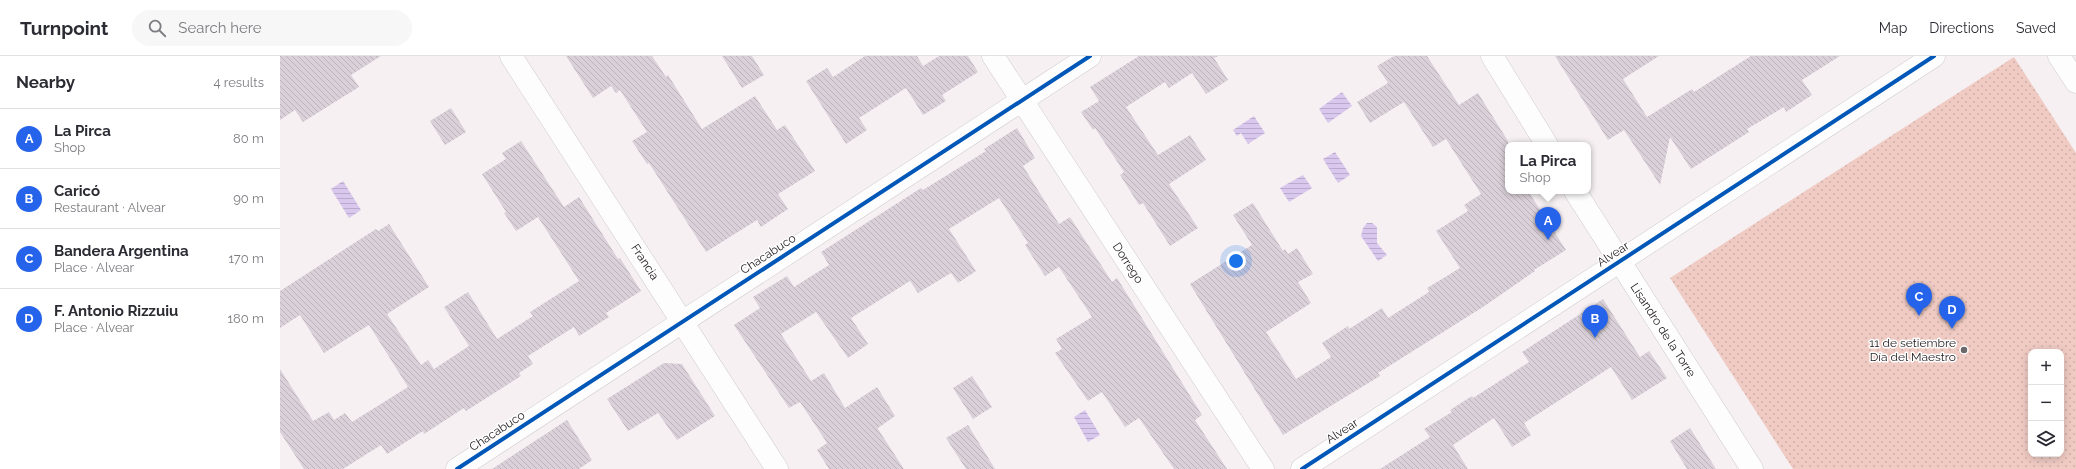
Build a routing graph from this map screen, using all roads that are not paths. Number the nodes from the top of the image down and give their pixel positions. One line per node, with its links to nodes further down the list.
1 (511, 56): 12 (street, Francia)
2 (993, 56): 8 (street, Dorrego)
3 (1090, 56): 8 (street, Chacabuco)
4 (1492, 56): 9 (street)
5 (1934, 56): 11 (street, Alvear)
6 (2059, 56): 7 (street)
7 (2076, 82)
8 (1022, 101): 12 (street, Chacabuco); 15 (street, Dorrego)
9 (1545, 142)
10 (1577, 194): 11 (street, Lisandro de la Torre)
11 (1619, 262): 16 (street, Alvear); 17 (street, Lisandro de la Torre)
12 (684, 322): 13 (street, Chacabuco); 14 (street, Francia)
13 (458, 469)
14 (777, 469)
15 (1263, 469)
16 (1302, 469)
17 (1752, 469)

